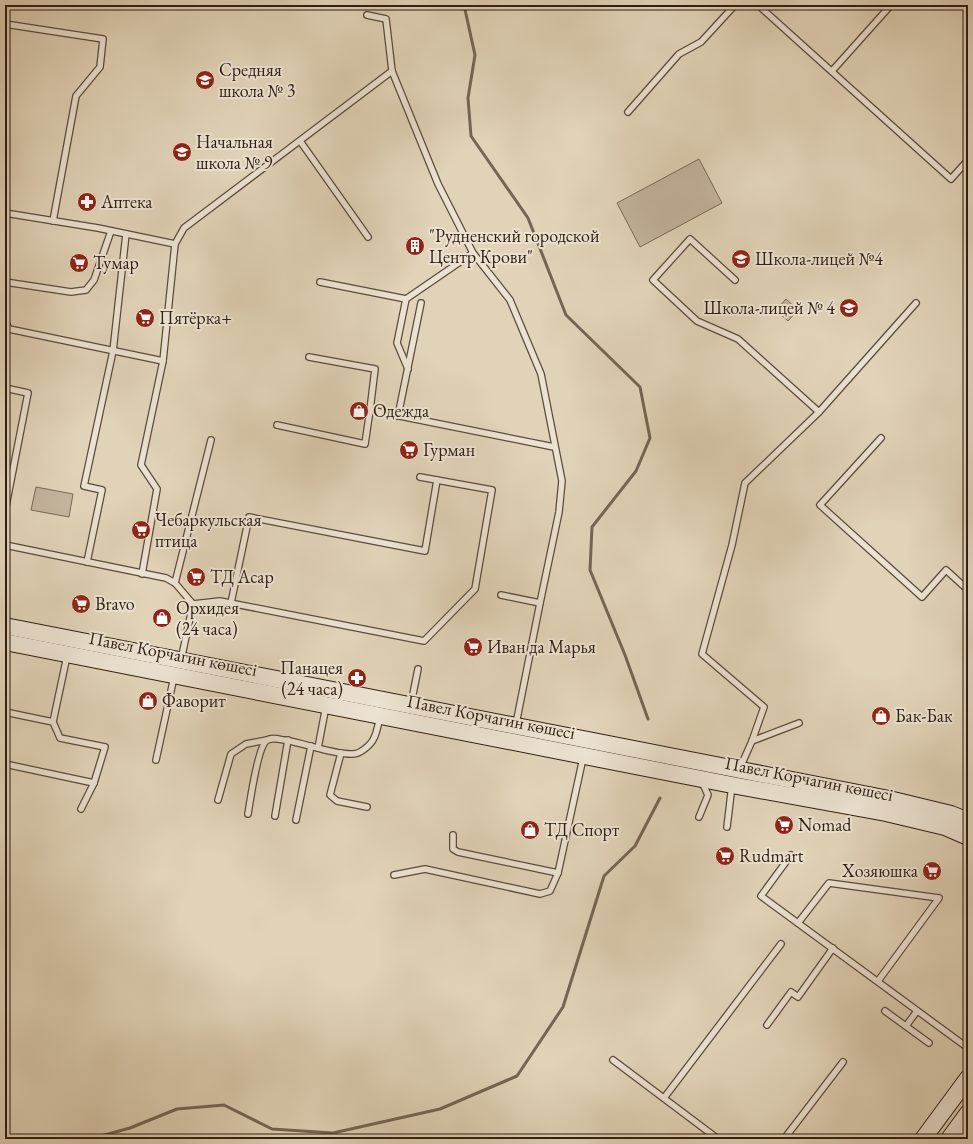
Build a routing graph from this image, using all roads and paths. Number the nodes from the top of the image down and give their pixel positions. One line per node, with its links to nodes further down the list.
1 (734, 5): 8 (lane)
2 (758, 5): 7 (lane)
3 (891, 5): 7 (lane)
4 (367, 15): 6 (lane)
5 (5, 24): 12 (lane)
6 (392, 71): 9 (lane); 17 (lane)
7 (832, 71): 10 (lane)
8 (628, 112)
9 (300, 141): 15 (lane); 16 (lane)
10 (968, 160)
11 (5, 213): 12 (lane)
12 (53, 221): 13 (lane)
13 (111, 231): 14 (lane); 19 (lane)
14 (126, 234): 16 (lane); 25 (lane)
15 (368, 237)
16 (175, 244): 27 (lane)
17 (473, 253): 21 (lane); 36 (lane)
18 (735, 280): 31 (lane)
19 (5, 282)
20 (320, 282): 21 (lane)
21 (406, 299): 28 (lane)
22 (421, 302): 28 (lane)
23 (916, 303): 31 (lane)
24 (5, 320): 25 (lane)
25 (113, 351): 27 (lane); 41 (lane)
26 (309, 357): 30 (lane)
27 (163, 361): 42 (lane)
28 (408, 369): 32 (lane)
29 (5, 388): 39 (lane)
30 (370, 410): 32 (lane); 33 (lane)
31 (819, 412): 64 (lane)
32 (398, 416): 36 (lane)
33 (277, 425)
34 (881, 438): 44 (lane)
35 (211, 440): 43 (lane)
36 (554, 447): 47 (lane)
37 (420, 477): 38 (lane)
38 (437, 480): 46 (lane); 46 (lane)
39 (5, 511)
40 (5, 545): 41 (lane)
41 (87, 562): 42 (lane)
42 (142, 574): 43 (lane)
43 (175, 583): 48 (lane)
44 (968, 590)
45 (501, 595): 47 (lane)
46 (231, 603): 48 (lane)
47 (540, 603): 61 (lane)
48 (193, 604): 52 (lane)
49 (5, 626): 51 (street, Павел Корчагин көшесі)
50 (5, 642): 51 (street, Павел Корчагин көшесі)
51 (68, 646): 52 (street, Павел Корчагин көшесі); 59 (lane)
52 (178, 668): 54 (street, Павел Корчагин көшесі); 69 (lane)
53 (418, 669): 56 (lane)
54 (301, 692): 55 (street, Павел Корчагин көшесі); 56 (street, Павел Корчагин көшесі)
55 (326, 705): 58 (street, Павел Корчагин көшесі); 66 (lane)
56 (410, 706): 61 (street, Павел Корчагин көшесі)
57 (5, 712): 59 (lane)
58 (381, 716): 67 (lane); 68 (street, Павел Корчагин көшесі)
59 (53, 722): 73 (lane)
60 (799, 723): 64 (lane)
61 (516, 726): 72 (street, Павел Корчагин көшесі)
62 (267, 740): 63 (lane); 75 (lane); 78 (lane)
63 (288, 740): 65 (lane); 79 (lane)
64 (752, 741): 71 (lane)
65 (311, 746): 66 (lane); 81 (lane)
66 (318, 748): 67 (lane)
67 (341, 753): 76 (lane)
68 (584, 756): 72 (street, Павел Корчагин көшесі); 87 (lane)
69 (156, 760)
70 (5, 764): 73 (lane)
71 (737, 770): 72 (street, Павел Корчагин көшесі); 74 (lane); 82 (street, Павел Корчагин көшесі)
72 (701, 771): 74 (street, Павел Корчагин көшесі); 80 (lane)
73 (94, 783): 77 (lane)
74 (732, 785): 83 (lane); 85 (street, Павел Корчагин көшесі)
75 (218, 800)
76 (367, 807)
77 (82, 809)
78 (248, 814)
79 (274, 816)
80 (699, 817)
81 (296, 820)
82 (968, 821)
83 (728, 827)
84 (453, 835): 87 (lane)
85 (968, 837)
86 (791, 855): 89 (lane)
87 (558, 873): 88 (lane)
88 (394, 875)
89 (798, 923): 91 (lane); 92 (lane)
90 (781, 944): 102 (lane)
91 (833, 948): 92 (lane); 95 (lane)
92 (878, 981): 94 (lane)
93 (885, 1011): 96 (lane)
94 (917, 1011): 96 (lane); 98 (lane)
95 (767, 1025)
96 (906, 1026): 97 (lane)
97 (929, 1043)
98 (968, 1048)
99 (613, 1060): 102 (lane)
100 (843, 1062): 105 (lane)
101 (968, 1078): 106 (street)
102 (664, 1098): 104 (lane)
103 (968, 1113): 107 (street)
104 (718, 1139)
105 (784, 1139)
106 (923, 1139)
107 (949, 1139)

